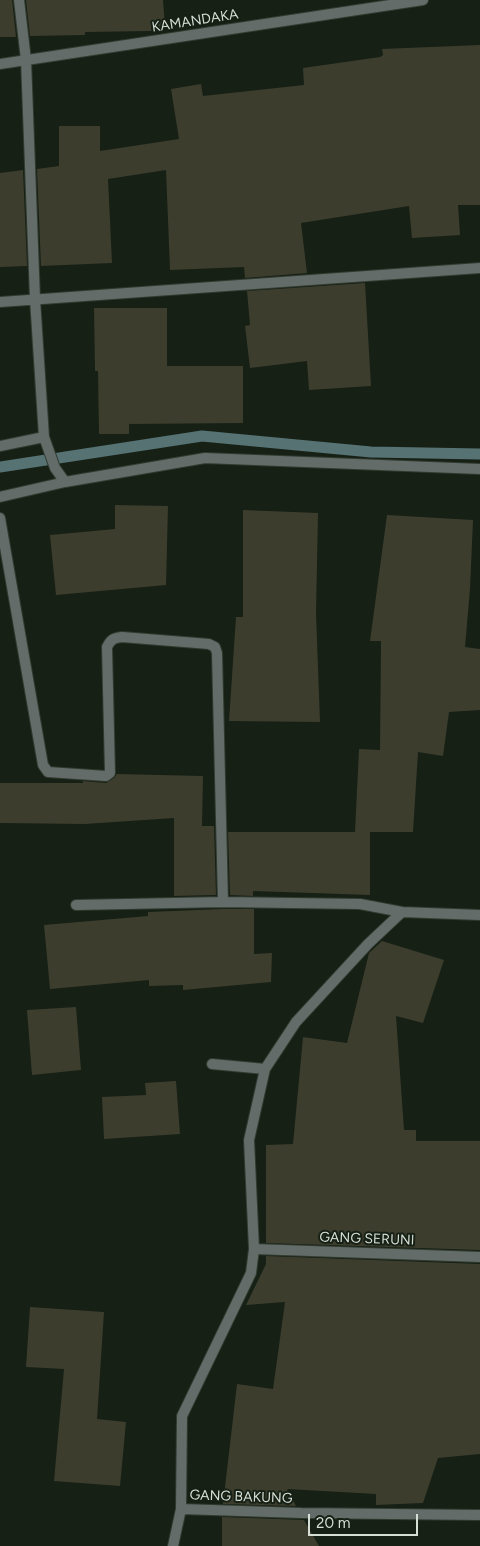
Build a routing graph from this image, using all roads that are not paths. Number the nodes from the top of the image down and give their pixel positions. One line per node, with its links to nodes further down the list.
1 (19, 0): 3 (street)
2 (423, 0): 3 (street, KAMANDAKA)
3 (26, 60): 4 (street, KAMANDAKA); 6 (street)
4 (0, 64)
5 (480, 268): 6 (street)
6 (35, 298): 7 (street); 8 (street)
7 (0, 302)
8 (46, 442): 9 (street); 11 (street)
9 (0, 446)
10 (480, 469): 11 (street)
11 (65, 482): 12 (street)
12 (0, 497)
13 (0, 518): 14 (street)
14 (223, 902): 15 (street); 16 (street)
15 (76, 905)
16 (402, 912): 17 (street); 19 (street)
17 (480, 915)
18 (212, 1064): 19 (street)
19 (265, 1069): 20 (street)
20 (254, 1249): 21 (street, GANG SERUNI); 22 (street)
21 (480, 1257)
22 (180, 1509): 23 (street, GANG BAKUNG); 24 (street)
23 (480, 1515)
24 (172, 1546)

